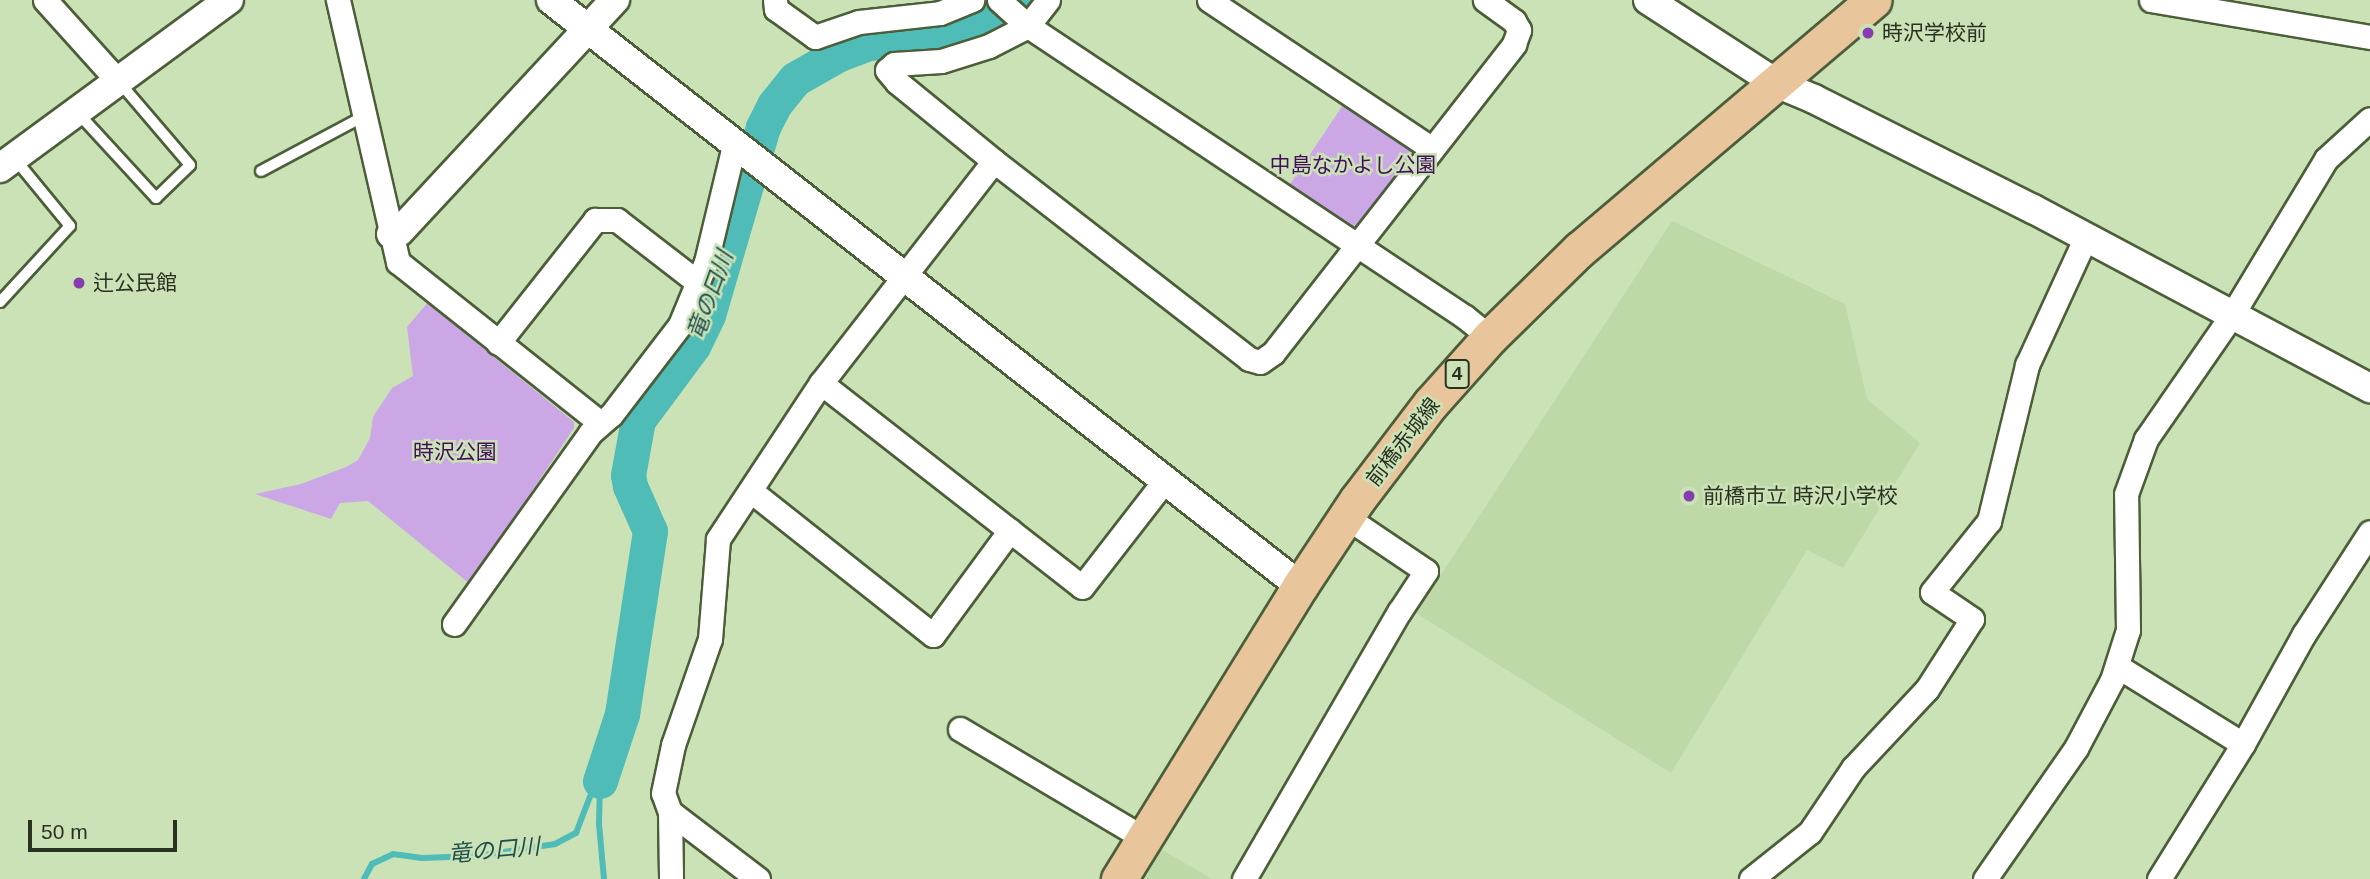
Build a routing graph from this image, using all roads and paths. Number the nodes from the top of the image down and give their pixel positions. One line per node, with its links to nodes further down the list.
1 (45, 0): 18 (street)
2 (229, 0): 18 (street)
3 (338, 0): 21 (street)
4 (551, 0): 16 (street)
5 (615, 0): 16 (street)
6 (775, 0): 7 (street)
7 (972, 0)
8 (999, 0): 15 (street)
9 (1048, 0): 15 (street)
10 (1209, 0): 24 (street)
11 (1485, 0): 24 (street)
12 (1648, 0): 19 (street)
13 (1874, 0): 19 (main road, 前橋赤城線 / 4)
14 (2151, 0): 17 (street)
15 (1024, 22): 25 (street); 30 (street)
16 (586, 28): 23 (street); 28 (street)
17 (2370, 37)
18 (118, 81): 20 (street); 20 (lane)
19 (1776, 83): 29 (street); 35 (main road, 前橋赤城線 / 4)
20 (77, 112): 26 (street)
21 (364, 116): 27 (lane); 28 (street)
22 (2370, 118): 34 (street)
23 (736, 146): 31 (street); 32 (street)
24 (1432, 149): 30 (street)
25 (994, 161): 30 (street); 31 (street)
26 (7, 163): 33 (lane)
27 (261, 172)
28 (391, 234): 36 (street)
29 (2086, 237): 34 (street); 56 (street)
30 (1358, 245): 35 (street)
31 (904, 276): 37 (street); 40 (street)
32 (696, 281): 36 (street); 39 (street)
33 (0, 302)
34 (2232, 315): 38 (street); 47 (street)
35 (1490, 337): 42 (main road, 前橋赤城線 / 4)
36 (498, 344): 39 (street)
37 (821, 383): 41 (street); 43 (street)
38 (2370, 388)
39 (600, 422): 46 (street)
40 (1165, 480): 43 (street); 45 (street)
41 (751, 491): 43 (street); 50 (street)
42 (1346, 517): 45 (main road, 前橋赤城線 / 4); 55 (street)
43 (1010, 530)
44 (2370, 532): 49 (street)
45 (1300, 586): 51 (main road, 前橋赤城線 / 4)
46 (454, 624)
47 (2117, 666): 49 (street); 57 (street)
48 (960, 729): 51 (street)
49 (2243, 744): 58 (street)
50 (670, 812): 52 (street); 53 (street)
51 (1145, 839): 54 (main road, 前橋赤城線 / 4)
52 (671, 879)
53 (758, 879)
54 (1119, 879)
55 (1244, 879)
56 (1751, 879)
57 (1985, 879)
58 (2159, 879)

